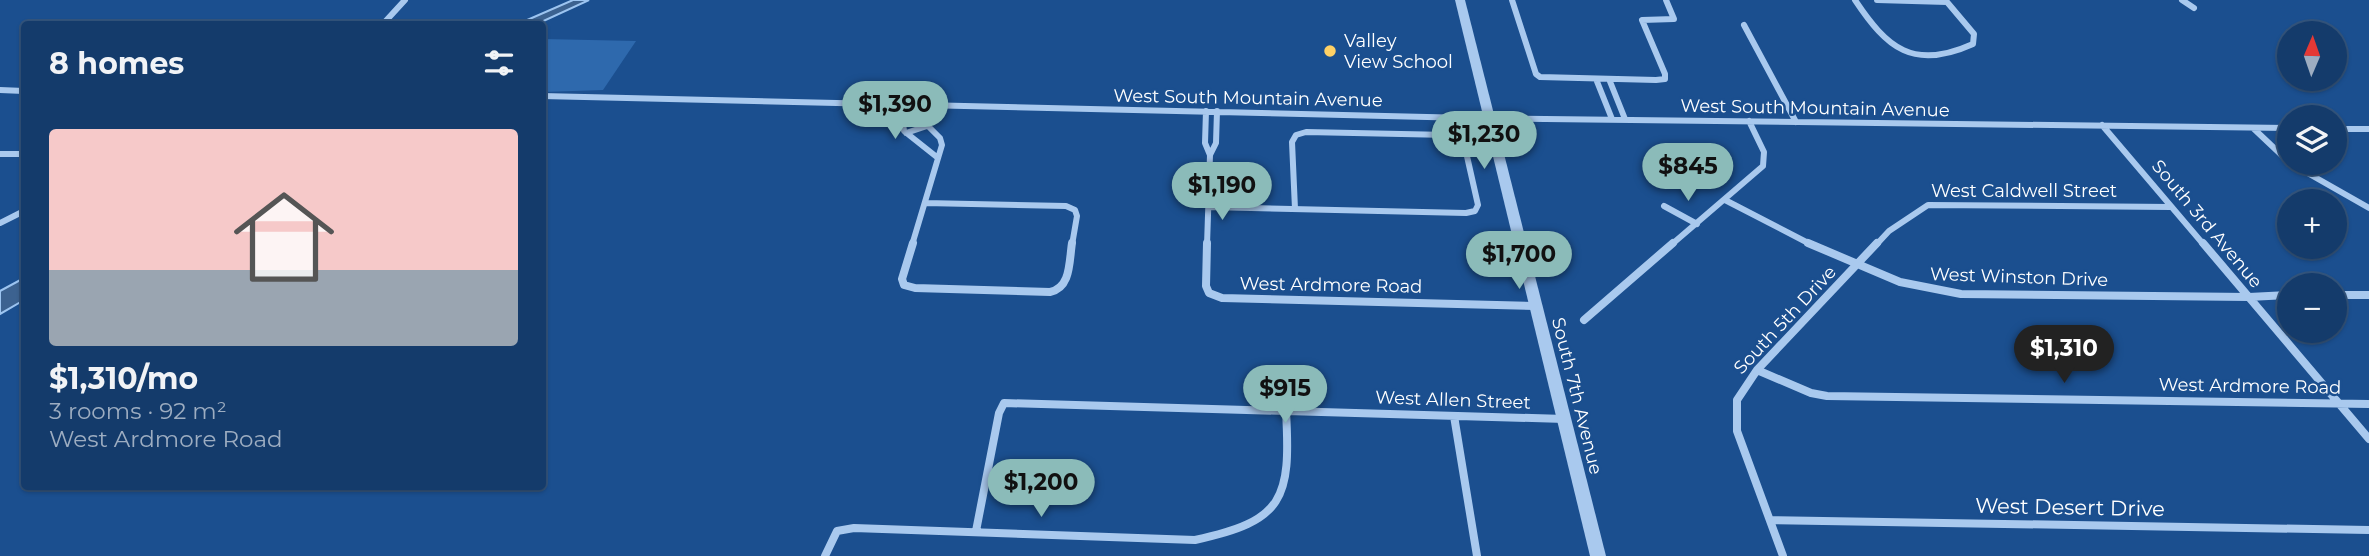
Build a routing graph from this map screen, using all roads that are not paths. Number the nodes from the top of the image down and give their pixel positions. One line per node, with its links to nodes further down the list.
1 (405, 0): 9 (street)
2 (1460, 0): 24 (street, South 7th Avenue)
3 (1513, 0): 13 (street)
4 (1665, 0): 14 (street)
5 (1856, 0): 11 (street)
6 (1877, 0): 11 (street)
7 (2182, 0): 8 (street)
8 (2194, 8)
9 (386, 21)
10 (1744, 25): 28 (street)
11 (1900, 49): 12 (street)
12 (1895, 57)
13 (1596, 79): 14 (street); 17 (street)
14 (1609, 79): 18 (street)
15 (0, 90): 16 (street)
16 (21, 91)
17 (1602, 94): 18 (street); 25 (street)
18 (1615, 94): 26 (street)
19 (546, 96): 20 (street, West South Mountain Avenue)
20 (909, 104): 21 (street, West South Mountain Avenue); 35 (street)
21 (933, 105): 22 (street, West South Mountain Avenue); 30 (street)
22 (1206, 111): 23 (street, West South Mountain Avenue); 36 (street)
23 (1217, 111): 24 (street, West South Mountain Avenue); 37 (street)
24 (1489, 118): 25 (street, West South Mountain Avenue); 59 (street, South 7th Avenue)
25 (1612, 119): 26 (street, West South Mountain Avenue)
26 (1625, 120): 27 (street, West South Mountain Avenue)
27 (1749, 121): 28 (street, West South Mountain Avenue); 44 (street)
28 (1797, 122): 29 (street, West South Mountain Avenue)
29 (2102, 125): 31 (street, West South Mountain Avenue); 48 (street, South 3rd Avenue)
30 (927, 126): 35 (street); 42 (street)
31 (2252, 128): 32 (street, West South Mountain Avenue); 38 (street)
32 (2277, 128)
33 (2347, 129): 34 (street)
34 (2369, 129)
35 (906, 133): 42 (street)
36 (1205, 137): 37 (street); 41 (street)
37 (1216, 137): 41 (street)
38 (2277, 151)
39 (21, 153): 40 (street)
40 (0, 154)
41 (1210, 155): 47 (street)
42 (938, 158): 45 (street)
43 (2312, 175): 49 (street)
44 (1725, 200): 53 (street); 54 (street, West Winston Drive)
45 (925, 203): 45 (street)
46 (1664, 206): 53 (street)
47 (1209, 207): 50 (street); 59 (street, West Ardmore Road)
48 (2171, 207): 54 (street, West Caldwell Street); 58 (street, South 3rd Avenue)
49 (2369, 208)
50 (1295, 209): 50 (street)
51 (21, 212): 52 (street)
52 (0, 223)
53 (1697, 224): 60 (street)
54 (1858, 265): 58 (street, West Winston Drive); 61 (street, South 5th Drive)
55 (2347, 295): 56 (street)
56 (2369, 295)
57 (2277, 296): 58 (street, West Winston Drive)
58 (2249, 297): 62 (street, South 3rd Avenue)
59 (1536, 306): 66 (street, South 7th Avenue)
60 (1584, 320)
61 (1758, 370): 62 (street, West Ardmore Road); 68 (street, South 5th Drive)
62 (2339, 403): 63 (street, West Ardmore Road); 67 (street, South 3rd Avenue)
63 (2369, 404)
64 (1286, 411): 65 (street, West Allen Street); 70 (street); 70 (street, West Allen Street)
65 (1454, 416): 66 (street, West Allen Street); 72 (street)
66 (1565, 419): 73 (street, South 7th Avenue)
67 (2369, 439)
68 (1770, 520): 69 (street, West Desert Drive); 74 (street, South 5th Drive)
69 (2369, 530)
70 (976, 531): 71 (street)
71 (825, 556)
72 (1477, 556)
73 (1598, 556)
74 (1783, 556)

